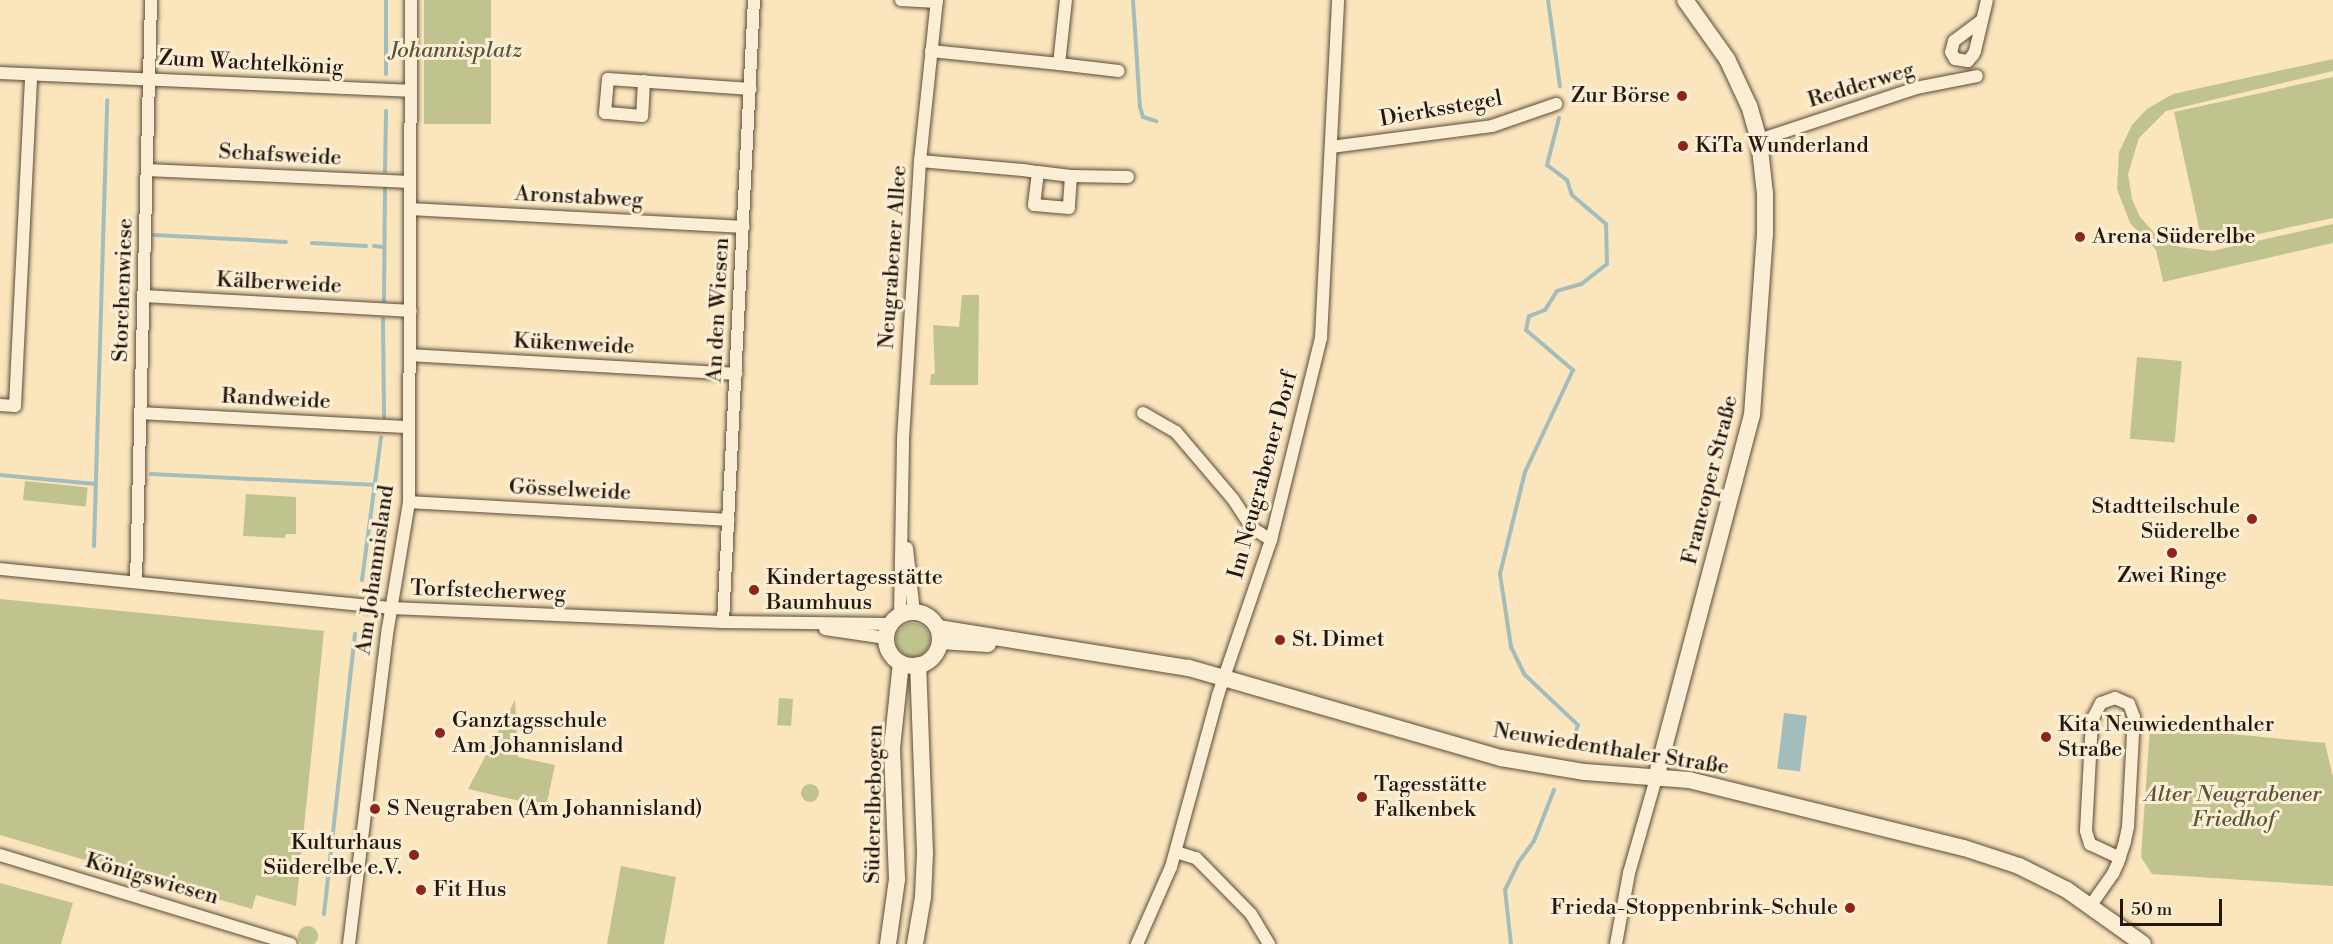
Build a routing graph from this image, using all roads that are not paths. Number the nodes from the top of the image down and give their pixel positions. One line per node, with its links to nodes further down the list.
1 (151, 0): 17 (street, Storchenwiese)
2 (411, 0): 20 (street)
3 (754, 0): 19 (street, An den Wiesen)
4 (901, 0): 9 (street)
5 (1066, 0): 12 (street)
6 (1338, 0): 23 (street, Im Neugrabener Dorf)
7 (1685, 0): 22 (main road, Francoper Straße)
8 (1987, 0): 10 (street)
9 (937, 1): 11 (street, Neugrabener Allee)
10 (1982, 20)
11 (931, 51): 12 (street); 24 (street, Neugrabener Allee)
12 (1059, 64): 13 (street)
13 (1119, 71)
14 (0, 73): 15 (street, Zum Wachtelkönig)
15 (31, 74): 17 (street, Zum Wachtelkönig); 36 (street)
16 (1977, 76): 22 (street, Redderweg)
17 (149, 79): 20 (street, Zum Wachtelkönig); 25 (street, Storchenwiese)
18 (644, 81): 19 (street)
19 (751, 89): 31 (street, An den Wiesen)
20 (409, 92): 29 (street, Am Johannisland)
21 (1556, 104): 23 (street, Dierksstegel)
22 (1759, 140): 51 (main road, Francoper Straße)
23 (1331, 147): 42 (street, Im Neugrabener Dorf)
24 (920, 161): 26 (street); 47 (street, Neugrabener Allee)
25 (147, 170): 29 (street, Schafsweide); 32 (street, Storchenwiese)
26 (1038, 172): 27 (street); 27 (street)
27 (1071, 176): 28 (street)
28 (1128, 177)
29 (410, 182): 30 (street, Am Johannisland)
30 (411, 209): 31 (street, Aronstabweg); 33 (street, Am Johannisland)
31 (744, 227): 35 (street, An den Wiesen)
32 (145, 296): 33 (street, Kälberweide); 37 (street, Storchenwiese)
33 (411, 311): 34 (street, Am Johannisland)
34 (410, 355): 35 (street, Kükenweide); 39 (street, Am Johannisland)
35 (736, 374): 41 (street, An den Wiesen)
36 (0, 405)
37 (140, 413): 39 (street, Randweide); 44 (street, Storchenwiese)
38 (1143, 413): 42 (street)
39 (409, 427): 40 (street, Am Johannisland)
40 (409, 502): 41 (street, Gösselweide); 45 (street, Am Johannisland)
41 (728, 520): 46 (street, An den Wiesen)
42 (1271, 540): 50 (street, Im Neugrabener Dorf)
43 (0, 569): 44 (street, Torfstecherweg)
44 (136, 582): 45 (street, Torfstecherweg)
45 (391, 608): 46 (street, Torfstecherweg); 57 (street, Am Johannisland)
46 (723, 622): 47 (street, Torfstecherweg)
47 (898, 622): 48 (main road); 49 (main road, Süderelbebogen)
48 (939, 635): 49 (main road); 50 (main road, Neuwiedenthaler Straße)
49 (910, 664): 58 (main road, Süderelbebogen); 59 (main road, Süderelbebogen)
50 (1224, 677): 51 (main road, Neuwiedenthaler Straße); 52 (street, Im Neugrabener Dorf)
51 (1656, 778): 55 (main road, Neuwiedenthaler Straße); 62 (street, Francoper Straße)
52 (1176, 852): 60 (street, Im Neugrabener Dorf); 61 (street)
53 (0, 855): 56 (street, Königswiesen)
54 (2120, 858): 54 (street); 55 (street)
55 (2091, 905): 63 (main road, Neuwiedenthaler Straße)
56 (291, 944)
57 (349, 944)
58 (888, 944)
59 (915, 944)
60 (1137, 944)
61 (1269, 944)
62 (1616, 944)
63 (2143, 944)

